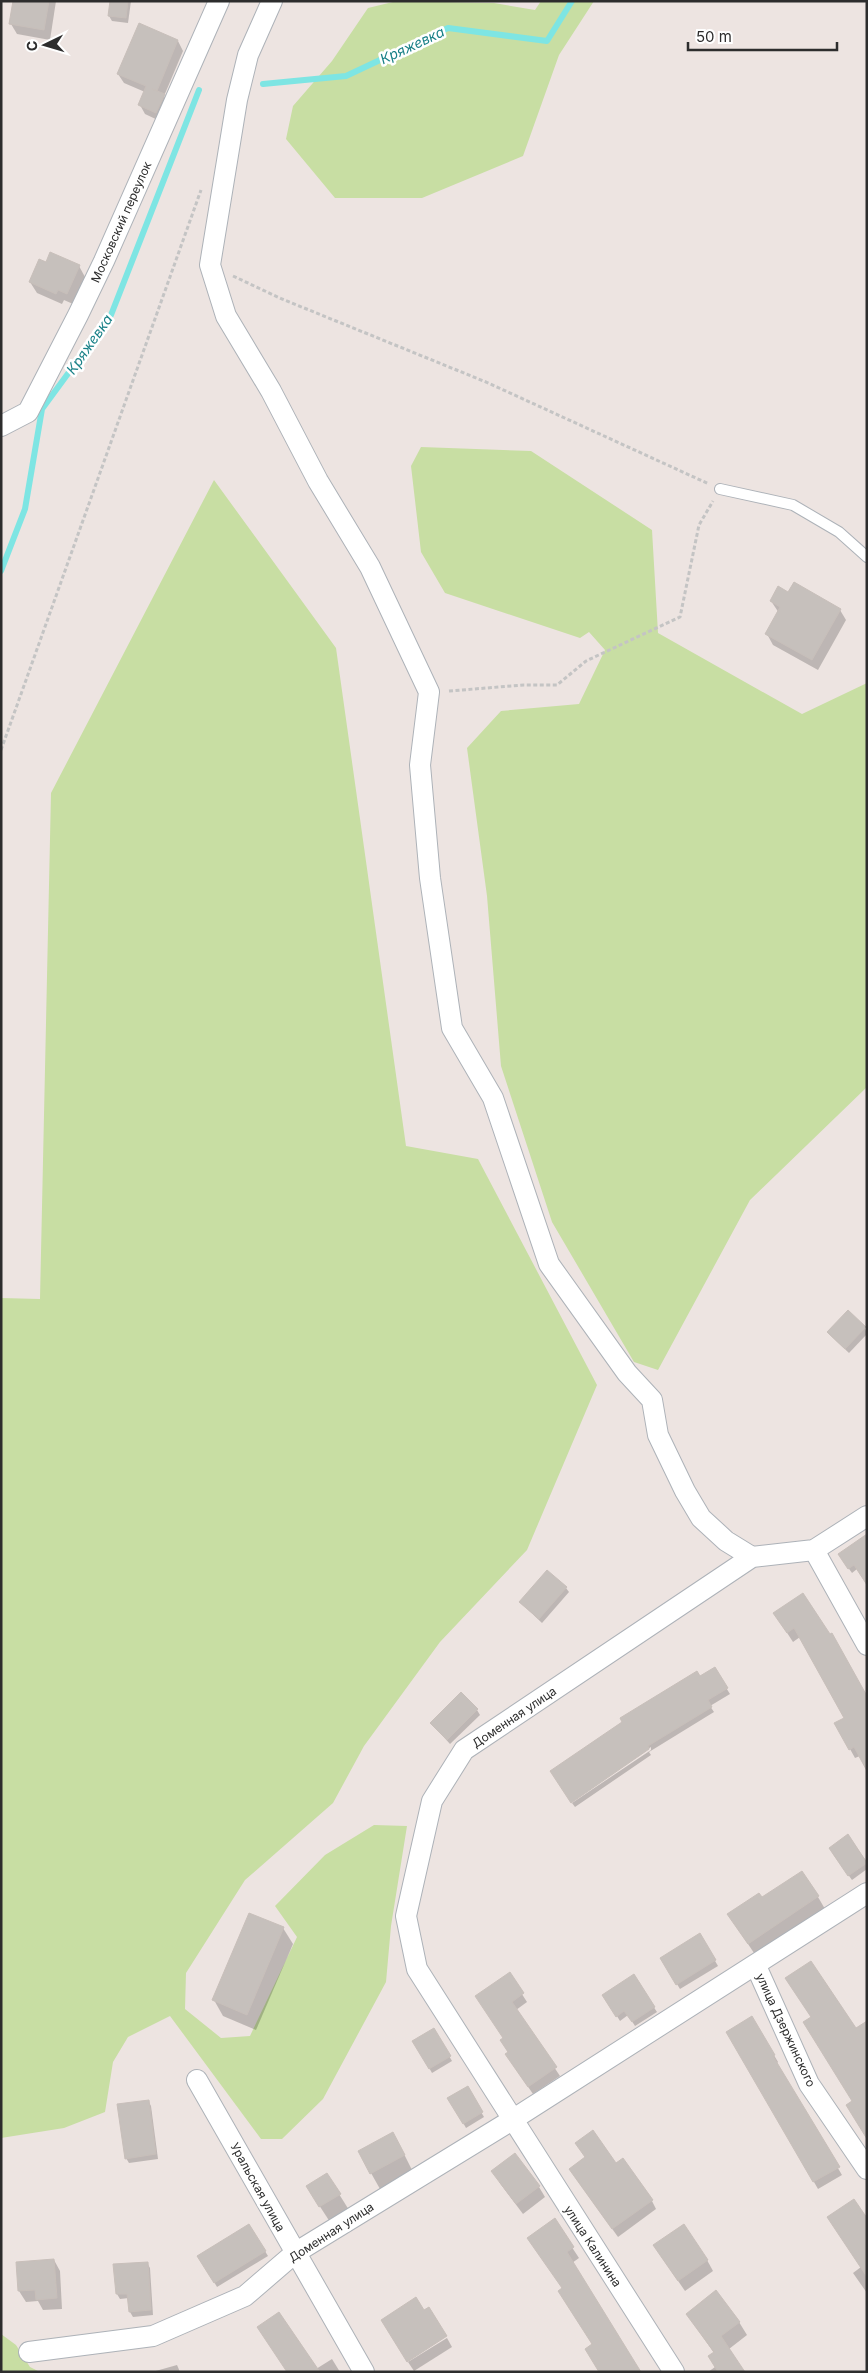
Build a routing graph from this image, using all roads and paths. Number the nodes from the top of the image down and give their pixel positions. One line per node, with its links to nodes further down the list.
1 (220, 1): 5 (street, Московский переулок)
2 (272, 1): 4 (street)
3 (204, 182): 9 (path)
4 (210, 266): 6 (path); 8 (street)
5 (1, 426)
6 (720, 488): 7 (lane); 8 (path)
7 (867, 557)
8 (429, 692): 12 (street)
9 (1, 750)
10 (867, 1516): 11 (street)
11 (814, 1550): 12 (street, Доменная улица); 13 (street)
12 (752, 1556): 17 (street, Доменная улица)
13 (867, 1645)
14 (867, 1893): 15 (street, Доменная улица)
15 (756, 1966): 17 (street, Доменная улица); 18 (street, улица Дзержинского)
16 (197, 2080): 19 (street, Уральская улица)
17 (512, 2120): 19 (street, Доменная улица); 22 (street, улица Калинина)
18 (867, 2169)
19 (295, 2253): 20 (street, Доменная улица); 21 (street, Уральская улица)
20 (29, 2352)
21 (364, 2372)
22 (674, 2372)

